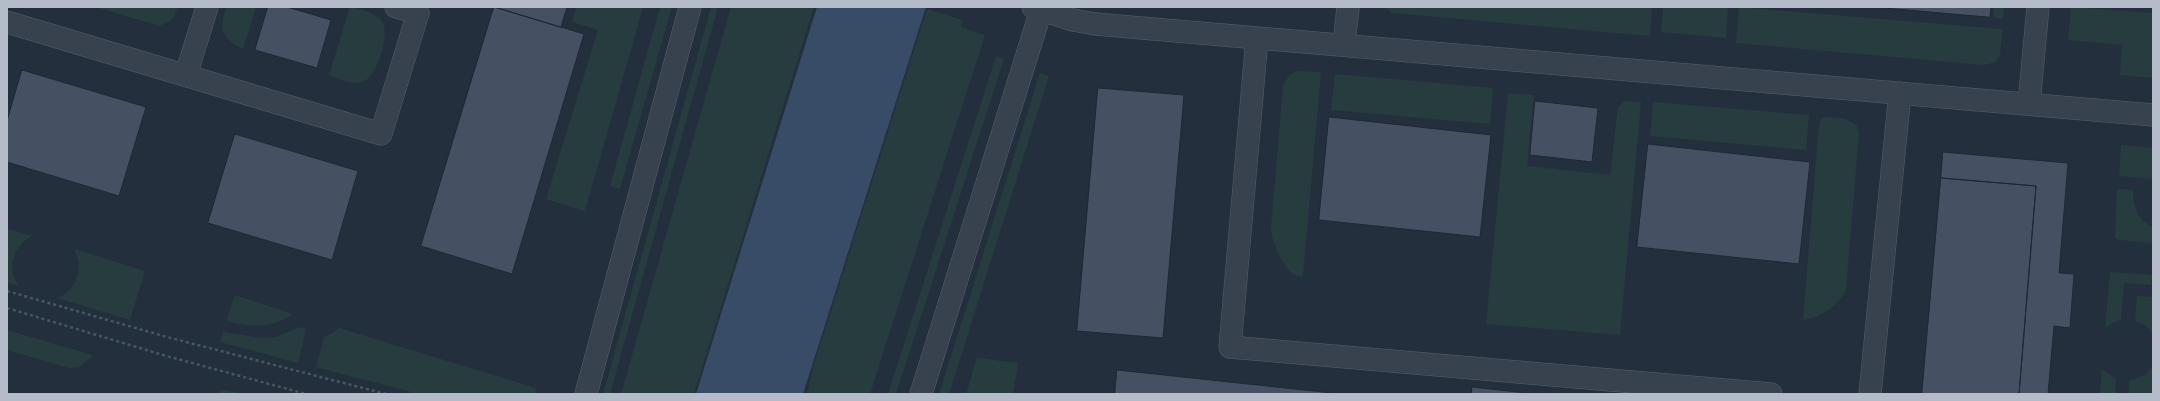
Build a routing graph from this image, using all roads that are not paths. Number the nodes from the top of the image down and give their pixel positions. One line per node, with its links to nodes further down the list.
1 (207, 7): 10 (street)
2 (396, 7): 10 (street)
3 (690, 7): 14 (street)
4 (1348, 7): 9 (street)
5 (2038, 7): 12 (street)
6 (1039, 8): 8 (street); 15 (street)
7 (7, 22): 10 (street)
8 (1257, 38): 9 (street); 16 (street)
9 (1344, 45): 11 (street)
10 (186, 75)
11 (1900, 93): 12 (street); 17 (street)
12 (2029, 104): 13 (street)
13 (2153, 115)
14 (586, 394)
15 (921, 394)
16 (1771, 394)
17 (1870, 394)

